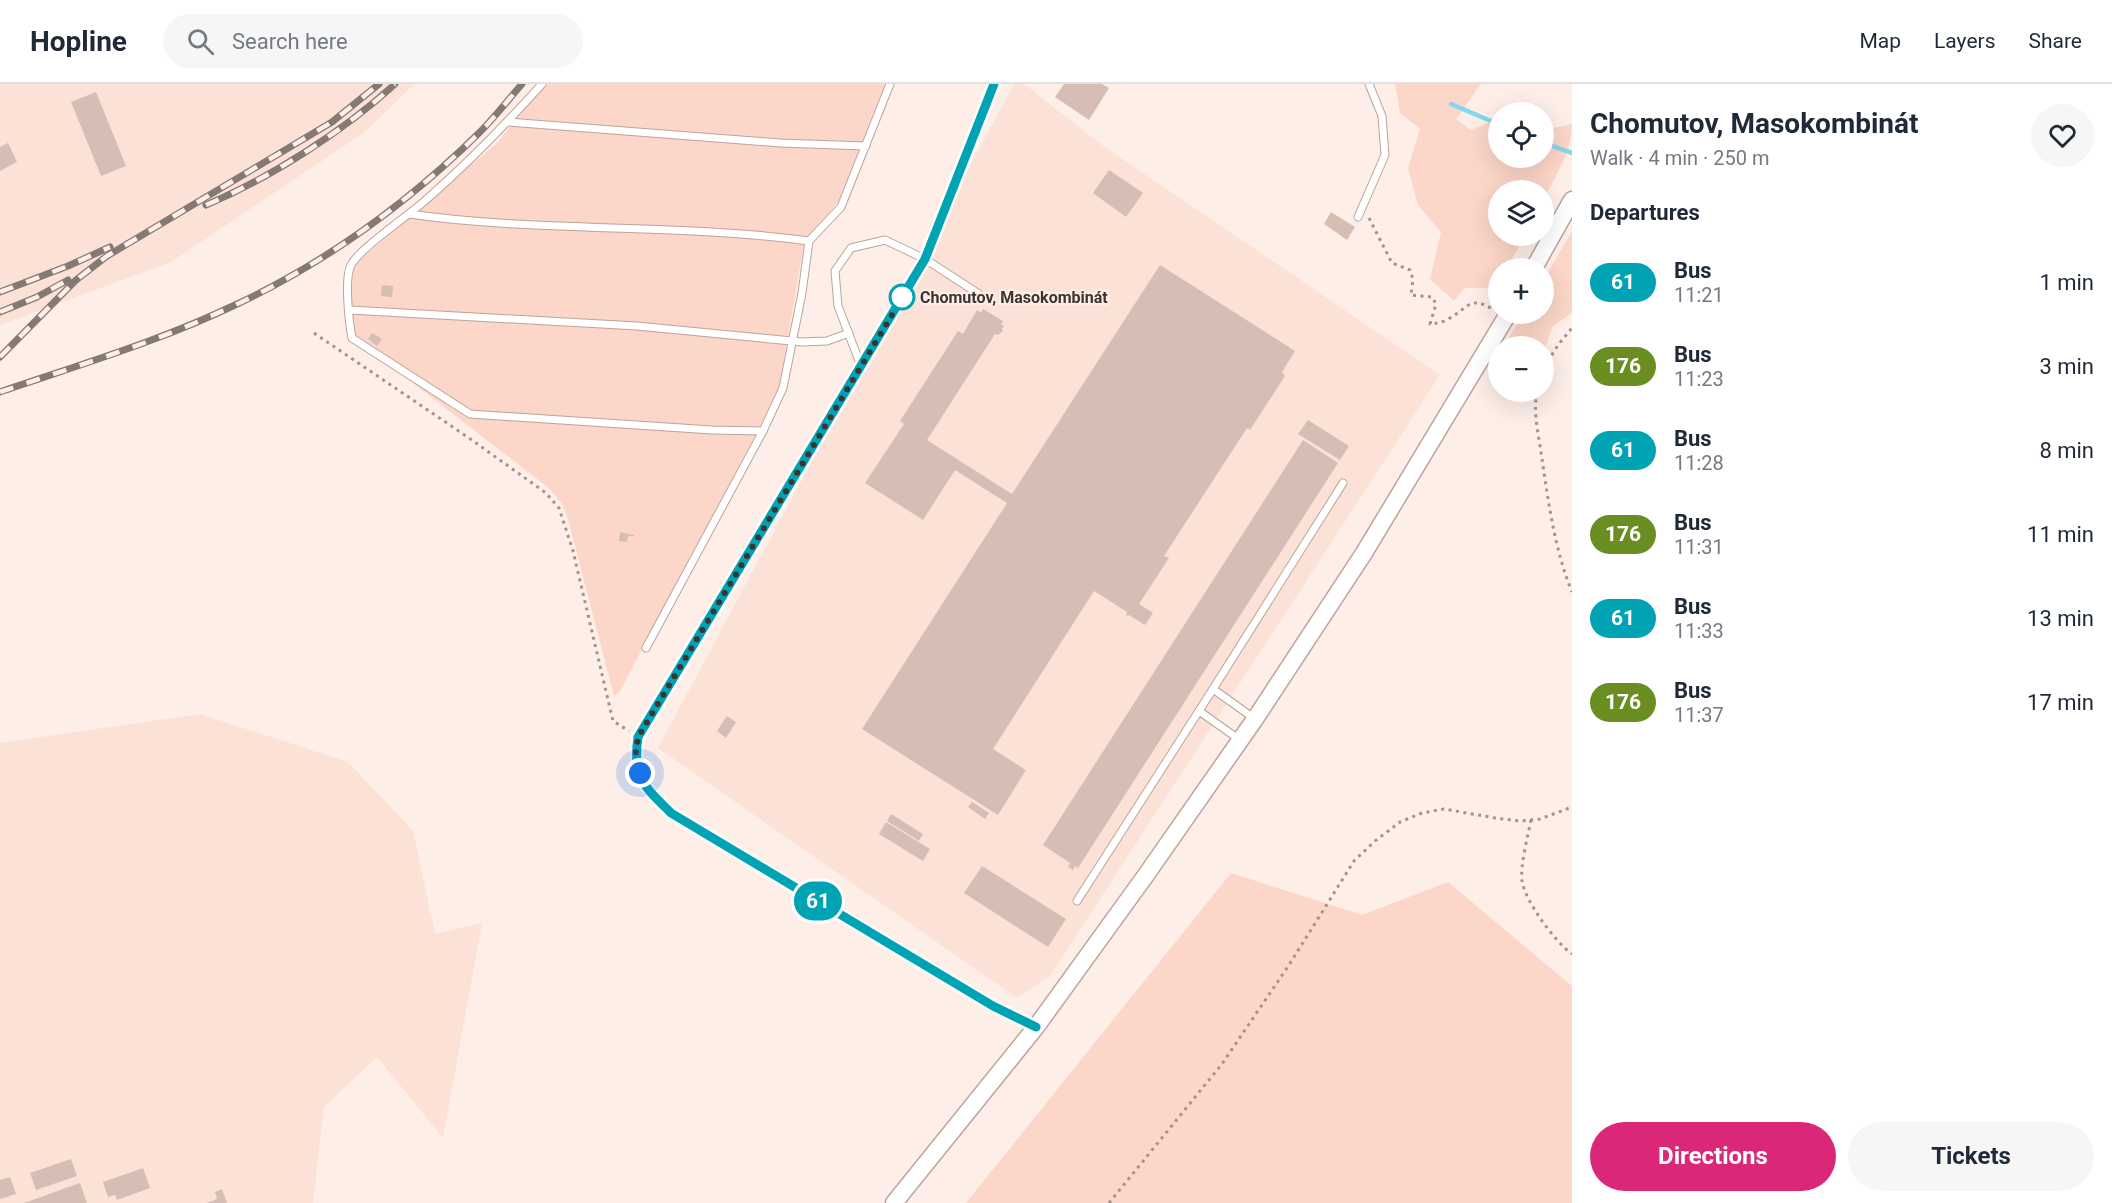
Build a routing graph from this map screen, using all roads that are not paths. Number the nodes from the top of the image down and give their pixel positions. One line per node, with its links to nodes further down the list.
1 (542, 84): 5 (lane)
2 (890, 84): 6 (lane)
3 (994, 84): 12 (lane)
4 (1369, 84): 9 (lane)
5 (508, 122): 6 (lane); 8 (lane)
6 (866, 146): 10 (lane)
7 (1572, 200): 11 (street)
8 (409, 214): 10 (lane); 14 (lane)
9 (1358, 217)
10 (809, 242): 17 (lane)
11 (1540, 258)
12 (925, 259): 13 (lane); 16 (lane); 18 (lane)
13 (979, 294)
14 (350, 310): 17 (lane); 19 (lane)
15 (1502, 324): 24 (street)
16 (849, 333): 17 (lane); 18 (lane)
17 (792, 340): 19 (lane)
18 (861, 366): 27 (lane)
19 (763, 431): 21 (lane)
20 (1343, 483): 22 (lane)
21 (646, 648)
22 (1213, 689): 23 (lane); 24 (lane)
23 (1199, 711): 25 (lane); 26 (lane)
24 (1255, 719): 25 (street)
25 (1240, 740): 27 (street)
26 (1077, 901)
27 (1036, 1027): 28 (street)
28 (894, 1203)

